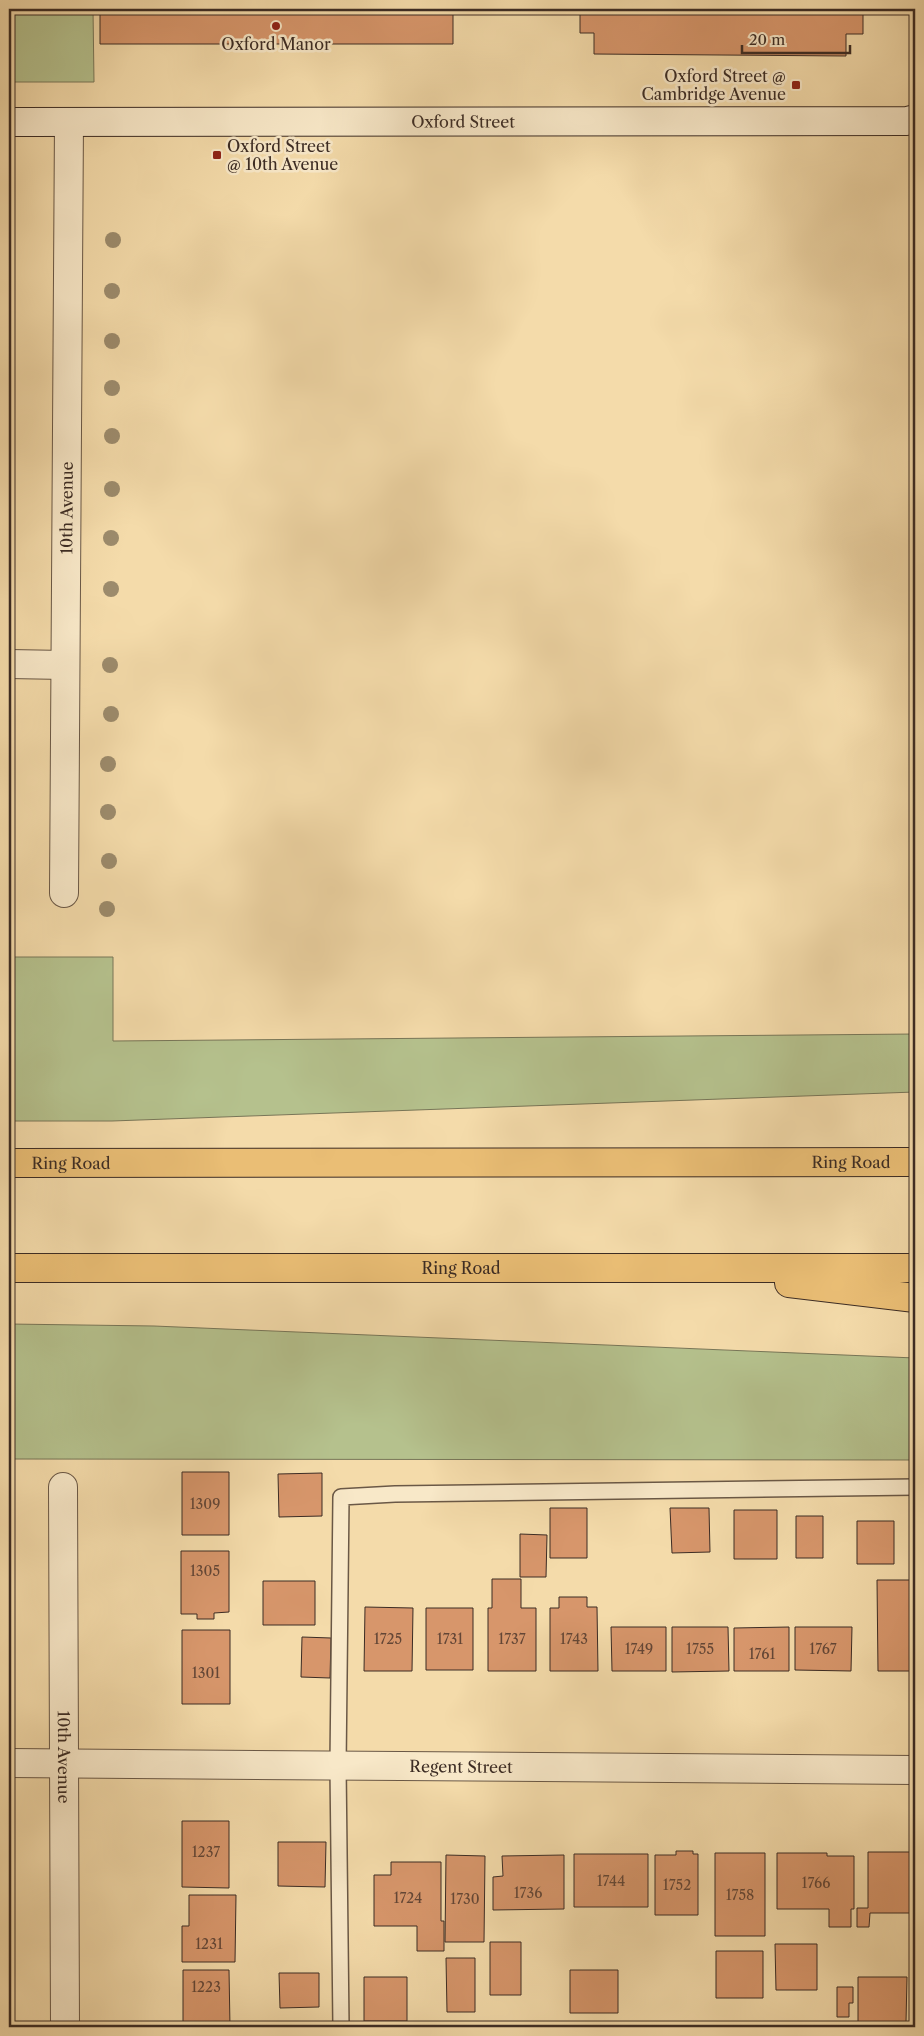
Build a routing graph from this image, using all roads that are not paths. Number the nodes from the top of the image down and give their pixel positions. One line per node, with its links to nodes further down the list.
1 (915, 119): 3 (street, Oxford Street)
2 (9, 122): 3 (street, Oxford Street)
3 (69, 122): 5 (street, 10th Avenue)
4 (9, 664): 5 (street)
5 (65, 664): 6 (street, 10th Avenue)
6 (64, 893)
7 (915, 1156): 8 (highway)
8 (848, 1162): 9 (highway, Ring Road); 10 (highway, Ring Road)
9 (915, 1162)
10 (9, 1163)
11 (9, 1268): 13 (highway, Ring Road)
12 (915, 1268): 13 (highway, Ring Road)
13 (676, 1269): 14 (highway)
14 (915, 1298)
15 (64, 1487): 18 (street, 10th Avenue)
16 (915, 1487): 19 (lane)
17 (9, 1763): 18 (street, Regent Street)
18 (65, 1763): 19 (street, Regent Street); 21 (street, 10th Avenue)
19 (338, 1766): 20 (street, Regent Street); 22 (lane)
20 (915, 1770)
21 (65, 2027)
22 (341, 2027)

